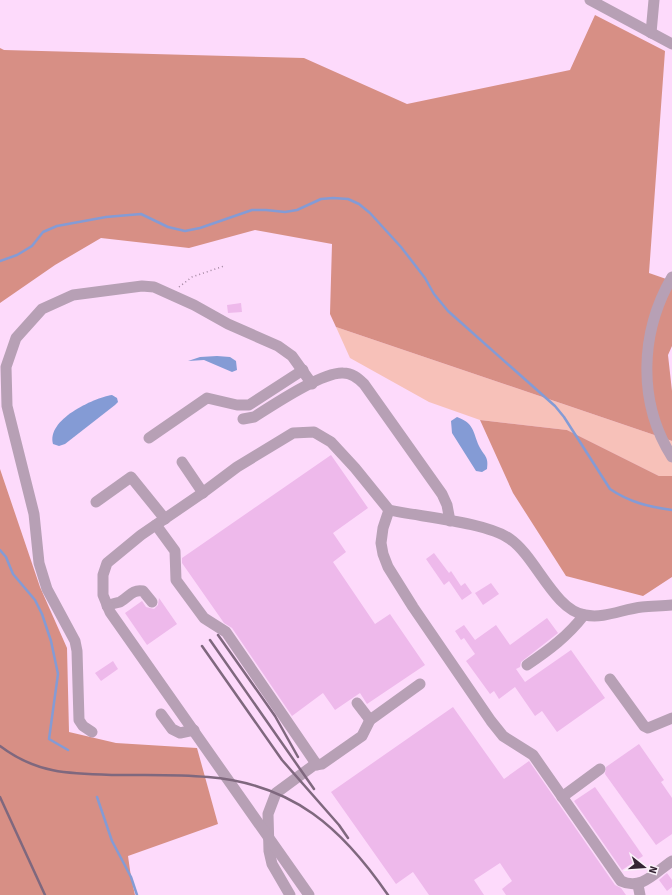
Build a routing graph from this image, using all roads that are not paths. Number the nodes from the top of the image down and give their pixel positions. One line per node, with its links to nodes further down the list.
1 (590, 0): 3 (street)
2 (654, 0): 3 (street)
3 (651, 33): 4 (street)
4 (672, 44)
5 (672, 277): 10 (street)
6 (302, 370): 7 (street); 9 (street); 29 (street)
7 (312, 384): 8 (street); 15 (street)
8 (243, 419)
9 (150, 438)
10 (672, 457)
11 (182, 462): 12 (street)
12 (203, 493): 14 (street); 16 (street)
13 (96, 502): 16 (street)
14 (389, 510): 15 (street); 32 (street)
15 (450, 521): 20 (street)
16 (161, 522): 19 (street); 30 (street)
17 (152, 602): 19 (street)
18 (672, 605): 20 (street)
19 (107, 606): 28 (street)
20 (584, 615): 21 (street)
21 (527, 665)
22 (610, 679): 26 (street)
23 (420, 684): 27 (street)
24 (357, 703): 27 (street)
25 (161, 714): 28 (street)
26 (672, 718)
27 (370, 720): 30 (street)
28 (194, 730): 33 (street)
29 (92, 732)
30 (317, 765): 33 (street)
31 (600, 769): 32 (street)
32 (562, 797): 35 (street)
33 (268, 836): 36 (street); 37 (street)
34 (672, 861): 35 (street)
35 (639, 890)
36 (290, 895)
37 (309, 895)

